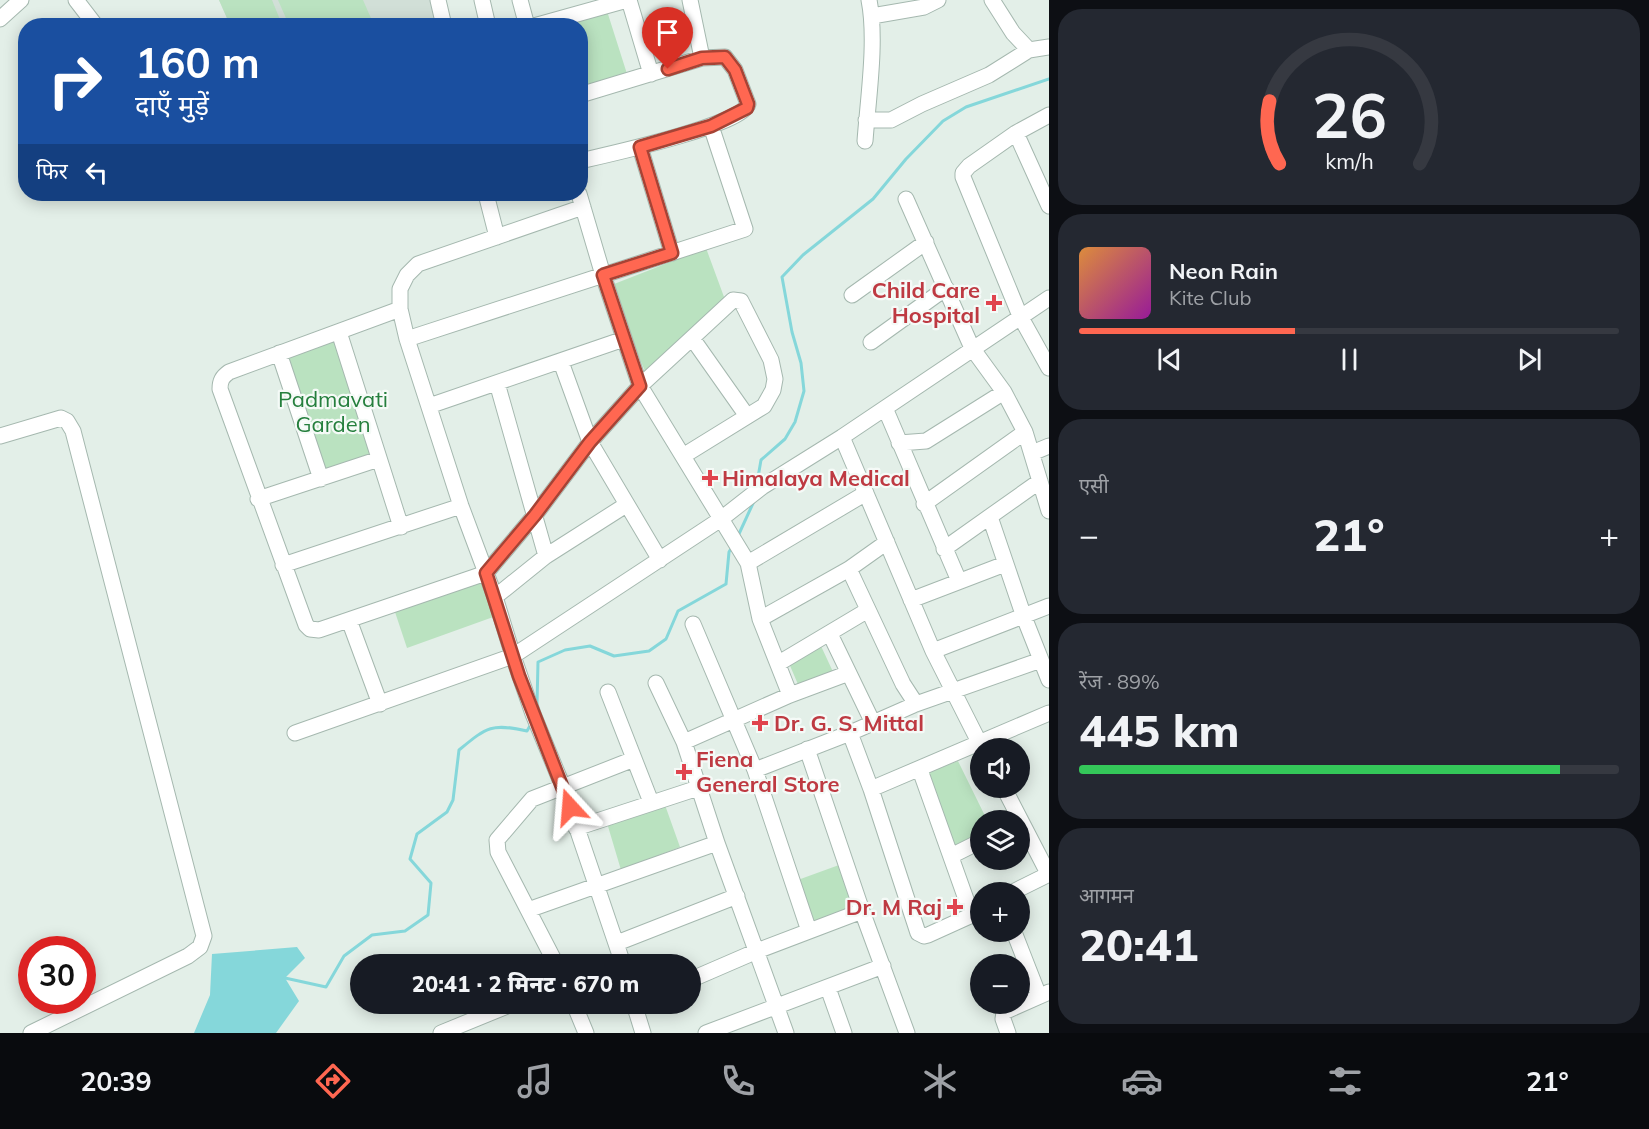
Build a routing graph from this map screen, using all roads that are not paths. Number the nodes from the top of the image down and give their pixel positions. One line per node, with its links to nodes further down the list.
1 (76, 0): 11 (street)
2 (438, 0): 12 (street)
3 (482, 0): 13 (street)
4 (520, 0): 14 (street)
5 (628, 0): 15 (street); 19 (street)
6 (690, 0): 18 (street)
7 (868, 0): 10 (street)
8 (938, 0): 10 (street)
9 (992, 0): 17 (street)
10 (872, 16): 22 (street)
11 (90, 18)
12 (442, 18)
13 (486, 18)
14 (525, 18)
15 (563, 18)
16 (1049, 47): 17 (street)
17 (1029, 50): 22 (street)
18 (702, 58): 19 (street); 23 (street)
19 (651, 74): 20 (street)
20 (588, 93)
21 (1049, 116): 24 (street)
22 (866, 120): 25 (street)
23 (711, 126): 26 (street); 35 (street)
24 (1016, 133): 32 (street); 41 (street)
25 (865, 141)
26 (640, 147): 27 (street); 35 (street)
27 (588, 159)
28 (906, 199): 34 (street)
29 (488, 201): 33 (street)
30 (579, 201): 33 (street)
31 (581, 201): 36 (street)
32 (1049, 206)
33 (497, 237): 40 (street)
34 (926, 242): 37 (street); 38 (street)
35 (672, 253): 36 (street)
36 (603, 275): 44 (street); 45 (street)
37 (946, 288): 46 (street); 47 (street)
38 (852, 295)
39 (1049, 298): 41 (street)
40 (400, 309): 42 (street); 44 (street)
41 (1020, 316): 47 (street); 50 (street)
42 (339, 333): 48 (street); 65 (street)
43 (692, 338): 52 (street); 56 (street); 56 (street)
44 (407, 339): 54 (street)
45 (624, 339): 49 (street); 52 (street)
46 (871, 342)
47 (972, 348): 53 (street); 55 (street)
48 (279, 353): 66 (street); 69 (street)
49 (561, 362): 51 (street); 60 (street)
50 (1049, 368)
51 (497, 383): 54 (street); 74 (street)
52 (640, 386): 60 (street); 64 (street)
53 (1004, 392): 57 (street); 61 (street)
54 (429, 406): 72 (street)
55 (885, 408): 59 (street); 61 (street)
56 (747, 416): 64 (street)
57 (1025, 432): 63 (street); 70 (street)
58 (0, 436): 154 (street)
59 (842, 437): 68 (street); 76 (street)
60 (590, 442): 71 (street); 74 (street)
61 (899, 443): 70 (street)
62 (1049, 446): 63 (street)
63 (1032, 453): 67 (street)
64 (683, 456): 76 (street)
65 (380, 459): 66 (street); 77 (street)
66 (321, 479): 69 (street)
67 (1040, 481): 73 (street); 75 (street)
68 (866, 493): 78 (street); 81 (street)
69 (258, 499): 84 (street)
70 (924, 504): 79 (street)
71 (626, 505): 80 (street); 82 (street)
72 (461, 506): 77 (street); 86 (street)
73 (1049, 511)
74 (535, 515): 80 (street); 86 (street)
75 (990, 517): 79 (street); 83 (street)
76 (720, 519): 81 (street); 82 (street)
77 (400, 527): 84 (street)
78 (886, 542): 85 (street); 89 (street)
79 (944, 549): 87 (street)
80 (546, 555): 88 (street)
81 (745, 558): 93 (street)
82 (660, 560): 98 (street)
83 (1005, 564): 87 (street); 92 (street)
84 (283, 565): 94 (street)
85 (849, 570): 91 (street); 93 (street)
86 (486, 573): 88 (street); 94 (street)
87 (959, 581): 89 (street)
88 (495, 597): 98 (street)
89 (911, 600): 97 (street)
90 (1049, 606): 92 (street)
91 (868, 610): 96 (street); 108 (street)
92 (1024, 617): 97 (street); 99 (street)
93 (760, 619): 100 (street)
94 (349, 620): 107 (street)
95 (693, 624): 110 (street)
96 (830, 633): 100 (street); 101 (street)
97 (933, 651): 104 (street)
98 (513, 657): 107 (street); 122 (street)
99 (1041, 660): 102 (street); 104 (street)
100 (779, 663): 106 (street)
101 (849, 673): 106 (street); 111 (street)
102 (1049, 680)
103 (657, 683): 116 (street)
104 (954, 690): 108 (street); 114 (street)
105 (608, 692): 119 (street)
106 (790, 695): 110 (street)
107 (380, 704): 112 (street)
108 (916, 704): 111 (street)
109 (1049, 715): 115 (street)
110 (733, 721): 116 (street); 120 (street)
111 (873, 723): 113 (street)
112 (295, 733)
113 (850, 733): 117 (street); 124 (street)
114 (977, 738)
115 (996, 738)
116 (684, 742): 123 (street)
117 (807, 749): 120 (street); 137 (street)
118 (970, 749): 121 (street)
119 (634, 759): 122 (street); 125 (street)
120 (755, 770): 139 (street)
121 (920, 770): 124 (street); 130 (street)
122 (563, 787): 126 (street); 136 (street)
123 (698, 788): 125 (street); 128 (street)
124 (871, 789): 138 (street)
125 (651, 802): 126 (street)
126 (576, 828): 133 (street)
127 (1030, 838): 131 (street)
128 (717, 843): 133 (street); 134 (street)
129 (970, 846): 130 (street)
130 (951, 856): 135 (street)
131 (1049, 874): 132 (street)
132 (1030, 884)
133 (596, 885): 136 (street); 141 (street)
134 (737, 896): 141 (street); 142 (street)
135 (970, 898)
136 (528, 910): 143 (street)
137 (862, 911): 139 (street); 145 (street)
138 (970, 917)
139 (809, 931): 142 (street)
140 (1019, 942): 148 (street)
141 (617, 943): 144 (street)
142 (757, 951): 146 (street); 149 (street)
143 (551, 954)
144 (620, 954)
145 (883, 966): 147 (street); 161 (street)
146 (701, 975)
147 (828, 988): 149 (street); 160 (street)
148 (1044, 994): 162 (street)
149 (777, 1007): 158 (street); 159 (street)
150 (495, 1014): 153 (street)
151 (580, 1014): 156 (street)
152 (638, 1014): 157 (street)
153 (472, 1027): 155 (street)
154 (31, 1033)
155 (441, 1033)
156 (586, 1033)
157 (643, 1033)
158 (706, 1033)
159 (786, 1033)
160 (844, 1033)
161 (908, 1033)
162 (1008, 1033)

